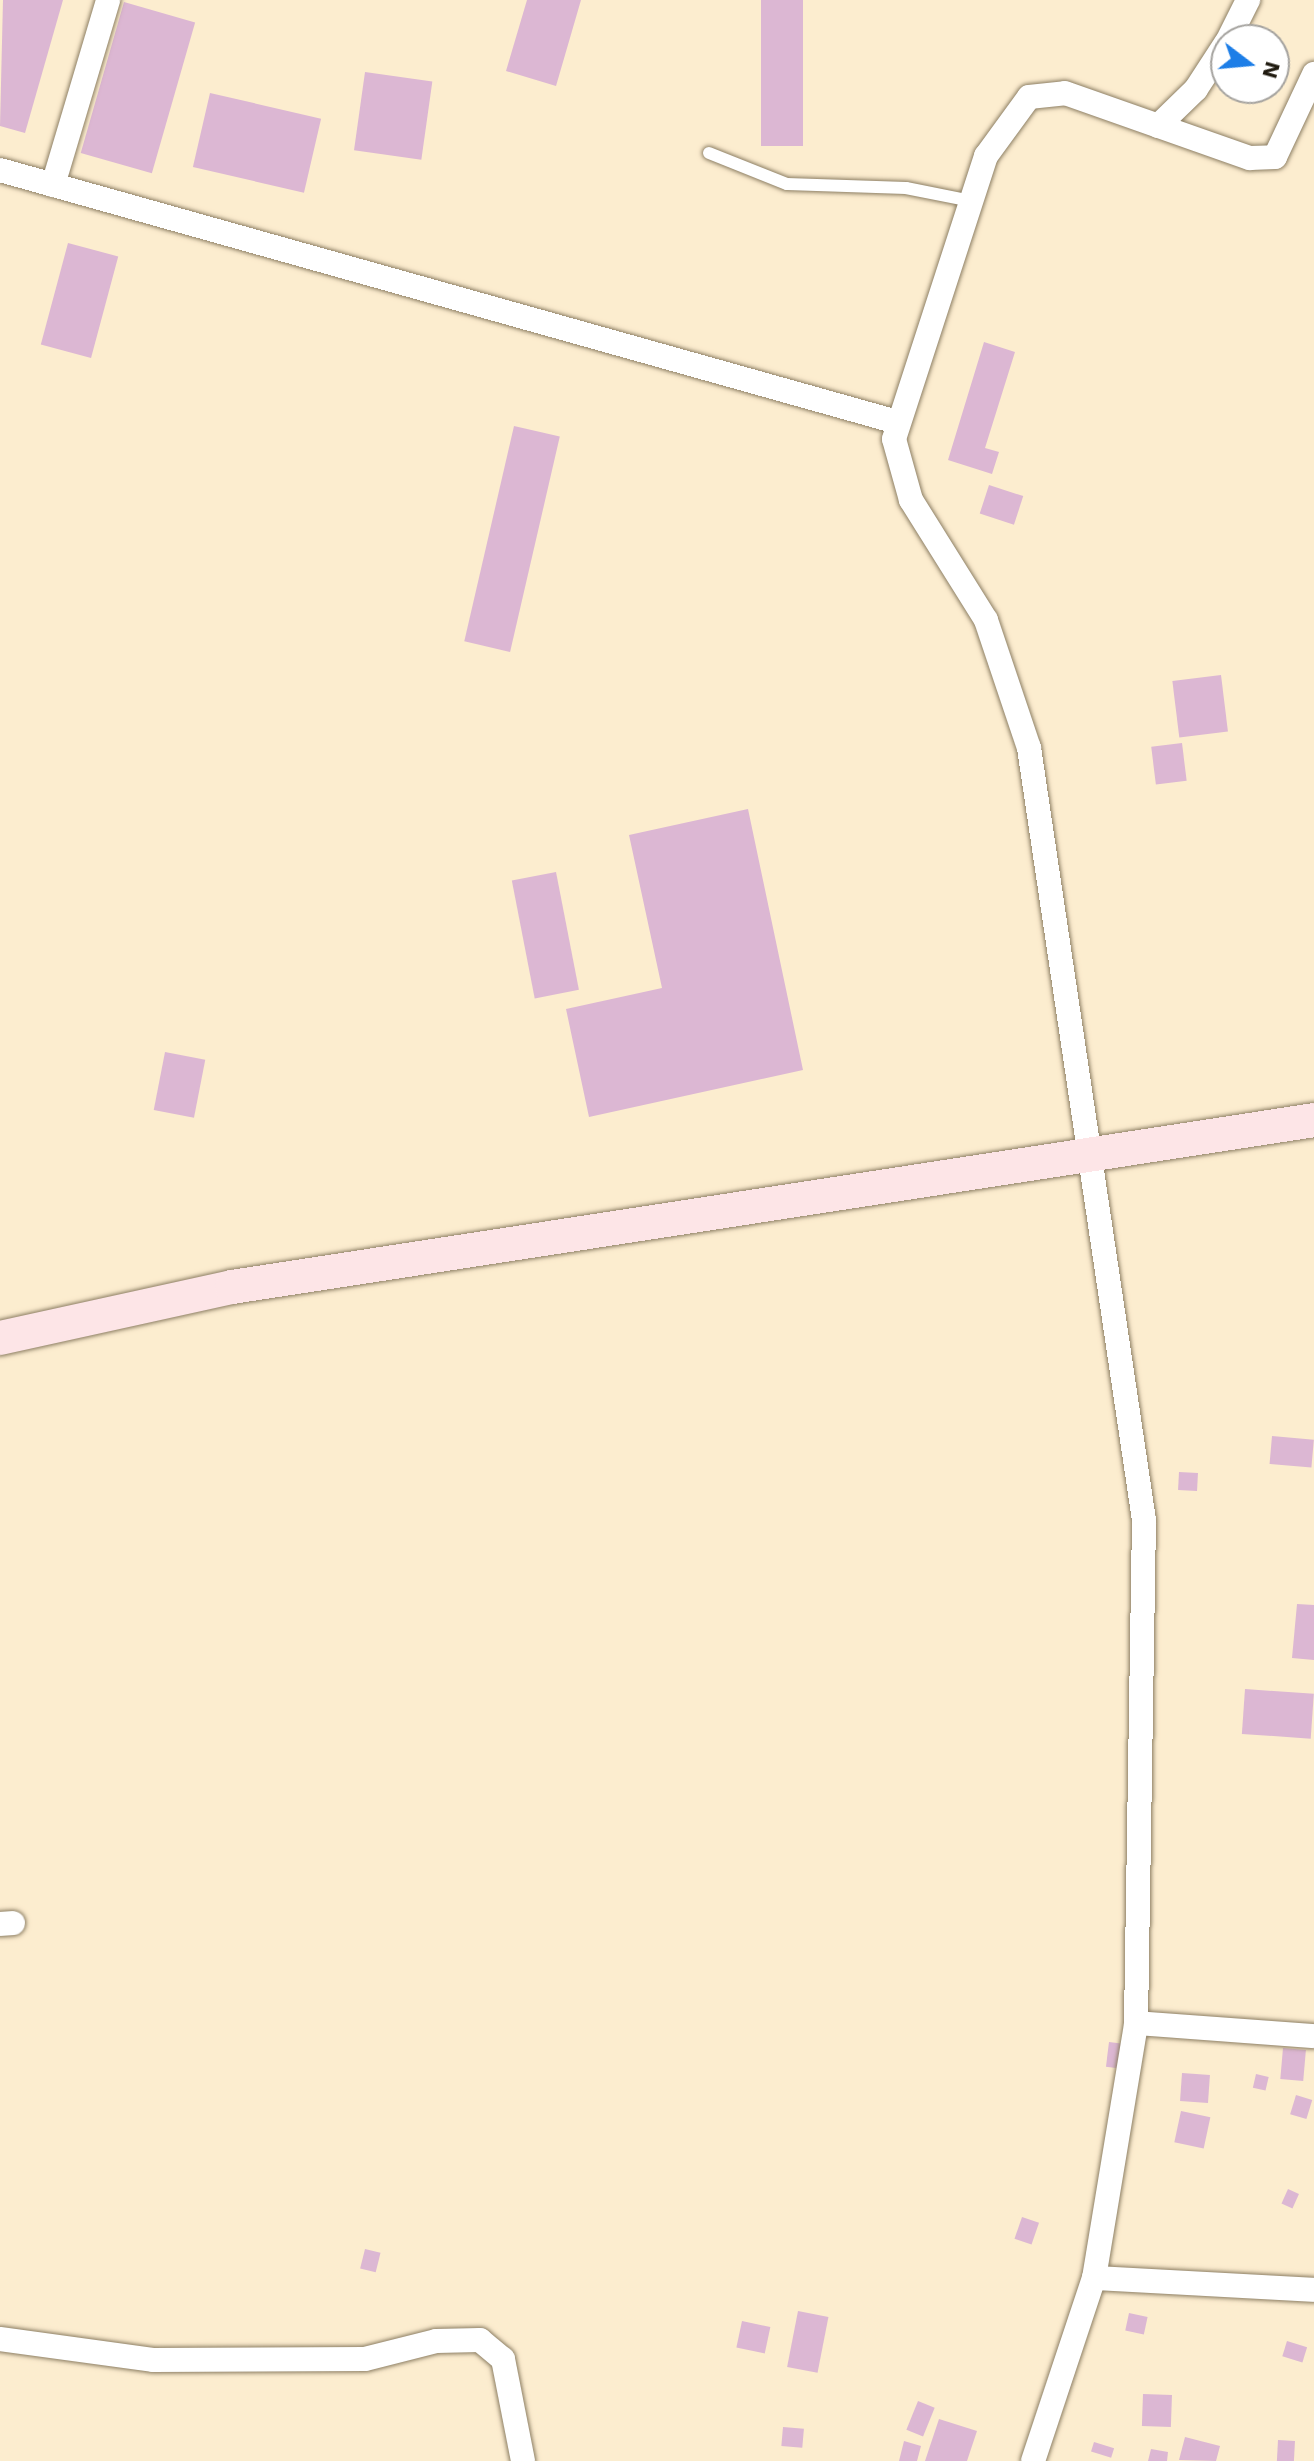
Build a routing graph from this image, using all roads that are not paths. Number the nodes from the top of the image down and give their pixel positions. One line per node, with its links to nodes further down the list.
1 (108, 0): 9 (street)
2 (1248, 0): 3 (street)
3 (1236, 24)
4 (1210, 68): 6 (street)
5 (1314, 74): 6 (street)
6 (1158, 126): 10 (street)
7 (709, 153): 10 (lane)
8 (0, 170): 9 (street)
9 (53, 185): 11 (street)
10 (971, 201): 11 (street)
11 (897, 422): 13 (street)
12 (1314, 1120): 13 (main road)
13 (1087, 1155): 14 (main road); 15 (street)
14 (0, 1338)
15 (1136, 2023): 16 (street); 17 (street)
16 (1314, 2036)
17 (1094, 2278): 18 (street); 21 (street)
18 (1314, 2290)
19 (0, 2339): 20 (street)
20 (523, 2461)
21 (1033, 2461)

